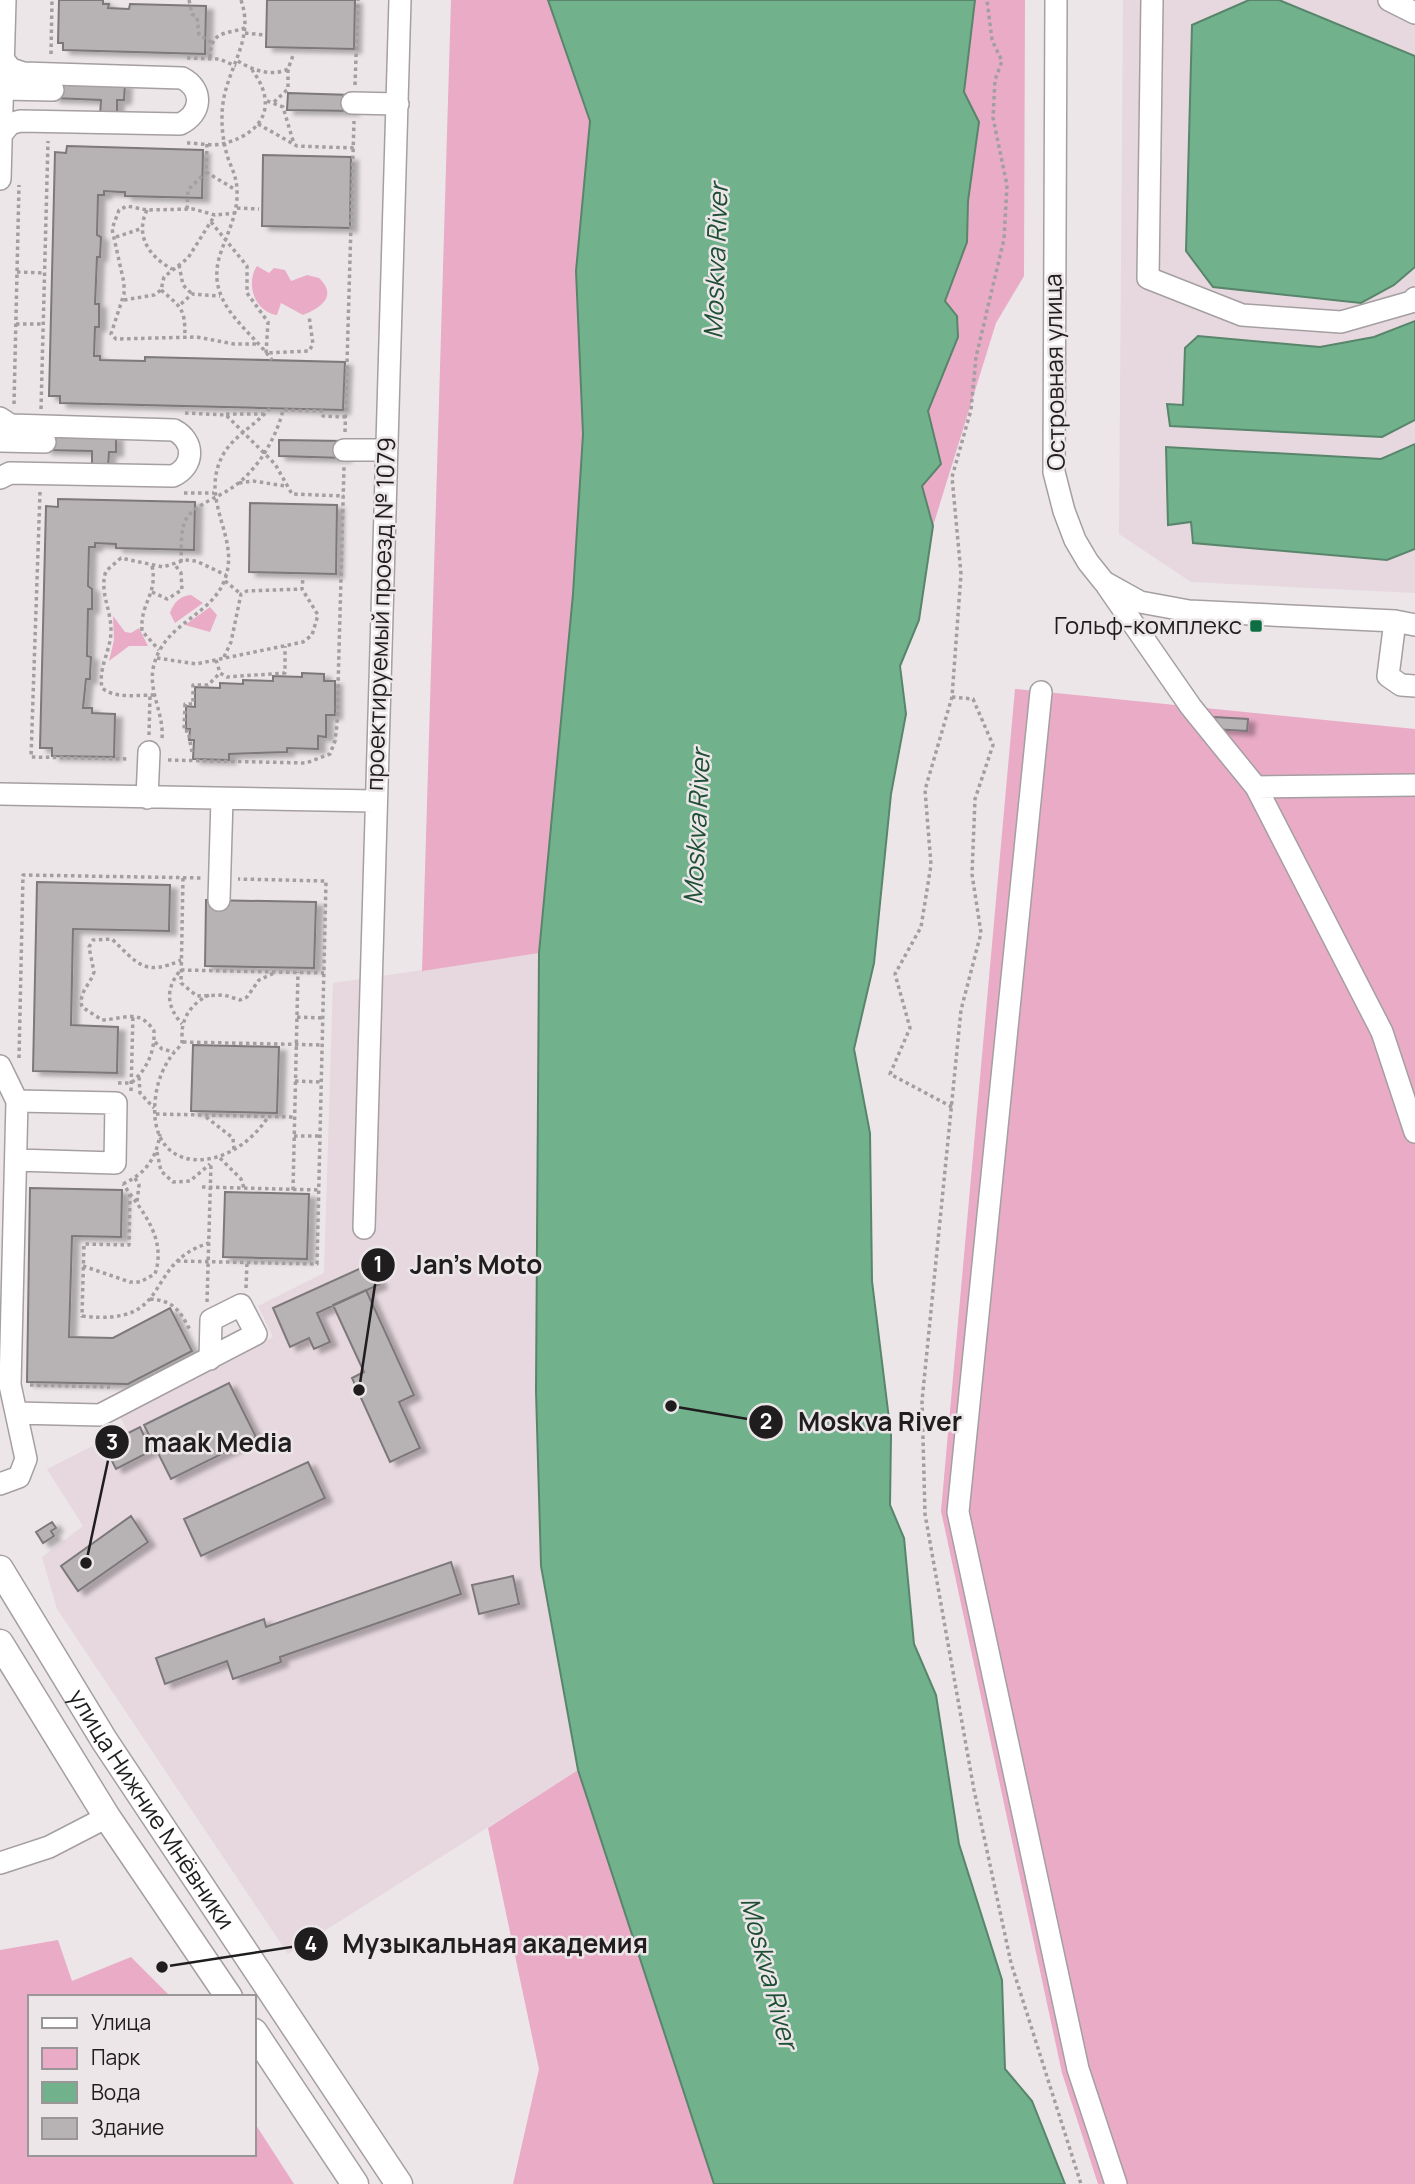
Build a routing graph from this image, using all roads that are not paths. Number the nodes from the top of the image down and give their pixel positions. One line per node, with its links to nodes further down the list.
1 (5, 0): 7 (street)
2 (400, 0): 11 (street, проектируемый проезд № 1079)
3 (1056, 0): 21 (street, Островная улица)
4 (1152, 0): 14 (street)
5 (1389, 0): 6 (street)
6 (1415, 13)
7 (3, 59): 8 (street); 12 (street)
8 (2, 89): 9 (street); 12 (street)
9 (53, 90)
10 (353, 103): 11 (street)
11 (398, 104): 19 (street, проектируемый проезд № 1079)
12 (1, 135): 13 (street)
13 (10, 179)
14 (1415, 298)
15 (0, 418): 20 (street)
16 (0, 441): 17 (street)
17 (45, 442)
18 (344, 450): 19 (street)
19 (386, 450): 33 (street, проектируемый проезд № 1079)
20 (0, 478)
21 (1064, 511): 22 (street); 23 (street, Островная улица)
22 (1059, 545)
23 (1104, 582): 24 (street, Островная улица); 29 (street)
24 (1405, 623): 25 (street)
25 (1415, 686)
26 (1041, 692): 51 (street)
27 (152, 757): 31 (street)
28 (1415, 785): 29 (street)
29 (1256, 787): 37 (street)
30 (0, 794): 31 (street)
31 (147, 798): 32 (street)
32 (222, 799): 33 (street); 34 (street)
33 (374, 801): 39 (street, проектируемый проезд № 1079)
34 (219, 889)
35 (9, 1067): 36 (street)
36 (17, 1101): 38 (street); 38 (street)
37 (1415, 1132)
38 (16, 1160): 41 (street)
39 (364, 1228)
40 (210, 1359): 41 (street)
41 (16, 1413): 42 (street)
42 (0, 1484)
43 (0, 1569): 50 (main road, улица Нижние Мнёвники)
44 (0, 1643): 45 (main road, улица Нижние Мнёвники)
45 (107, 1817): 46 (street); 47 (main road, улица Нижние Мнёвники)
46 (0, 1863)
47 (228, 1995)
48 (256, 2035): 49 (main road)
49 (355, 2184)
50 (399, 2184)
51 (1116, 2184)

